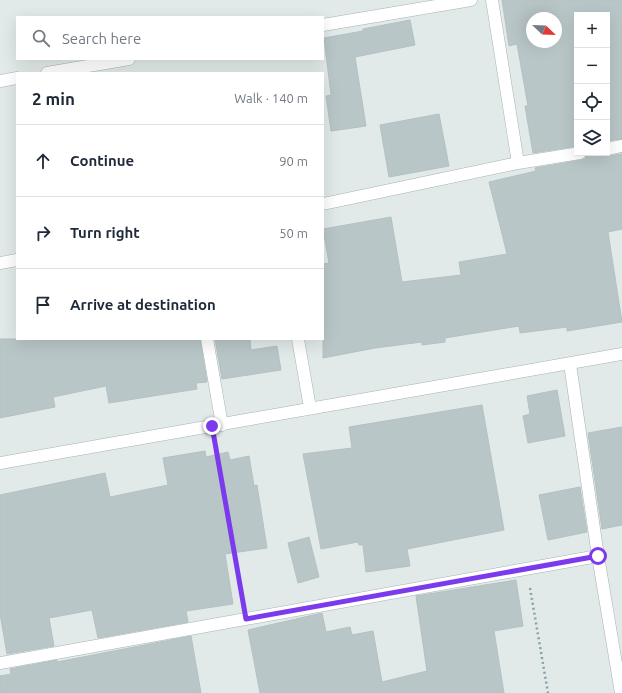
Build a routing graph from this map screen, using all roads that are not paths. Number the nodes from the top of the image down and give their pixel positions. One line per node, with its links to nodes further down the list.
1 (471, 0): 3 (street)
2 (492, 0): 11 (street)
3 (324, 26)
4 (122, 60): 5 (street)
5 (53, 72)
6 (16, 78): 7 (street)
7 (0, 81)
8 (622, 146): 9 (street)
9 (610, 148)
10 (574, 154): 11 (street)
11 (518, 163): 12 (street)
12 (324, 204)
13 (16, 260): 14 (street)
14 (0, 263)
15 (207, 340): 20 (street)
16 (298, 340): 19 (street)
17 (622, 354): 18 (street)
18 (570, 364): 19 (street); 22 (street)
19 (310, 408): 20 (street)
20 (217, 425): 21 (street)
21 (0, 463)
22 (598, 556): 23 (street); 24 (street)
23 (0, 663)
24 (621, 693)

